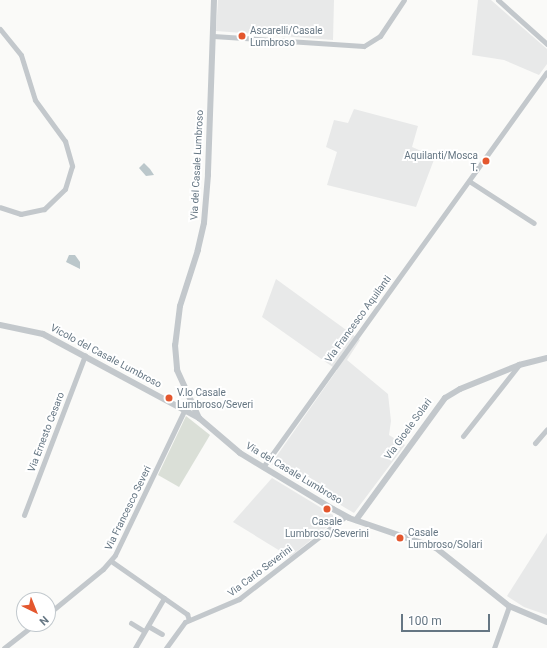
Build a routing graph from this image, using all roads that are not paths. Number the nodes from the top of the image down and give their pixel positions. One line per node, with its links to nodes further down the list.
1 (214, 0): 5 (street, Via del Casale Lumbroso)
2 (404, 0): 5 (street)
3 (498, 0): 6 (street)
4 (0, 29): 9 (street)
5 (213, 36): 16 (street, Via del Casale Lumbroso)
6 (547, 44)
7 (547, 72): 8 (street, Via Francesco Aquilanti)
8 (468, 181): 10 (street); 20 (street, Via Francesco Aquilanti)
9 (0, 207)
10 (534, 223)
11 (0, 325): 12 (street, Vicolo del Casale Lumbroso)
12 (85, 355): 15 (street, Vicolo del Casale Lumbroso); 21 (street, Via Ernesto Cesaro)
13 (547, 358): 14 (street, Via Gioele Solari)
14 (519, 365): 18 (street); 23 (street, Via Gioele Solari)
15 (185, 409): 16 (street, Vicolo del Casale Lumbroso); 24 (street, Via Francesco Severi)
16 (199, 418): 20 (street, Via del Casale Lumbroso)
17 (547, 429): 19 (street)
18 (463, 436)
19 (535, 443)
20 (263, 468): 22 (street, Via del Casale Lumbroso)
21 (24, 514)
22 (346, 516): 23 (street, Via del Casale Lumbroso); 28 (street, Via Carlo Severini)
23 (356, 520): 26 (street, Via del Casale Lumbroso)
24 (110, 561): 25 (street); 27 (street, Via Francesco Severi)
25 (164, 598): 28 (street); 31 (street)
26 (509, 606): 29 (street, Via del Casale Lumbroso); 38 (street)
27 (56, 607)
28 (190, 620): 37 (street, Via Carlo Severini)
29 (547, 622)
30 (131, 623): 32 (street)
31 (148, 626): 32 (street); 34 (street)
32 (144, 631): 36 (street)
33 (25, 632): 35 (street)
34 (162, 634)
35 (4, 648)
36 (134, 648)
37 (166, 648)
38 (494, 648)

